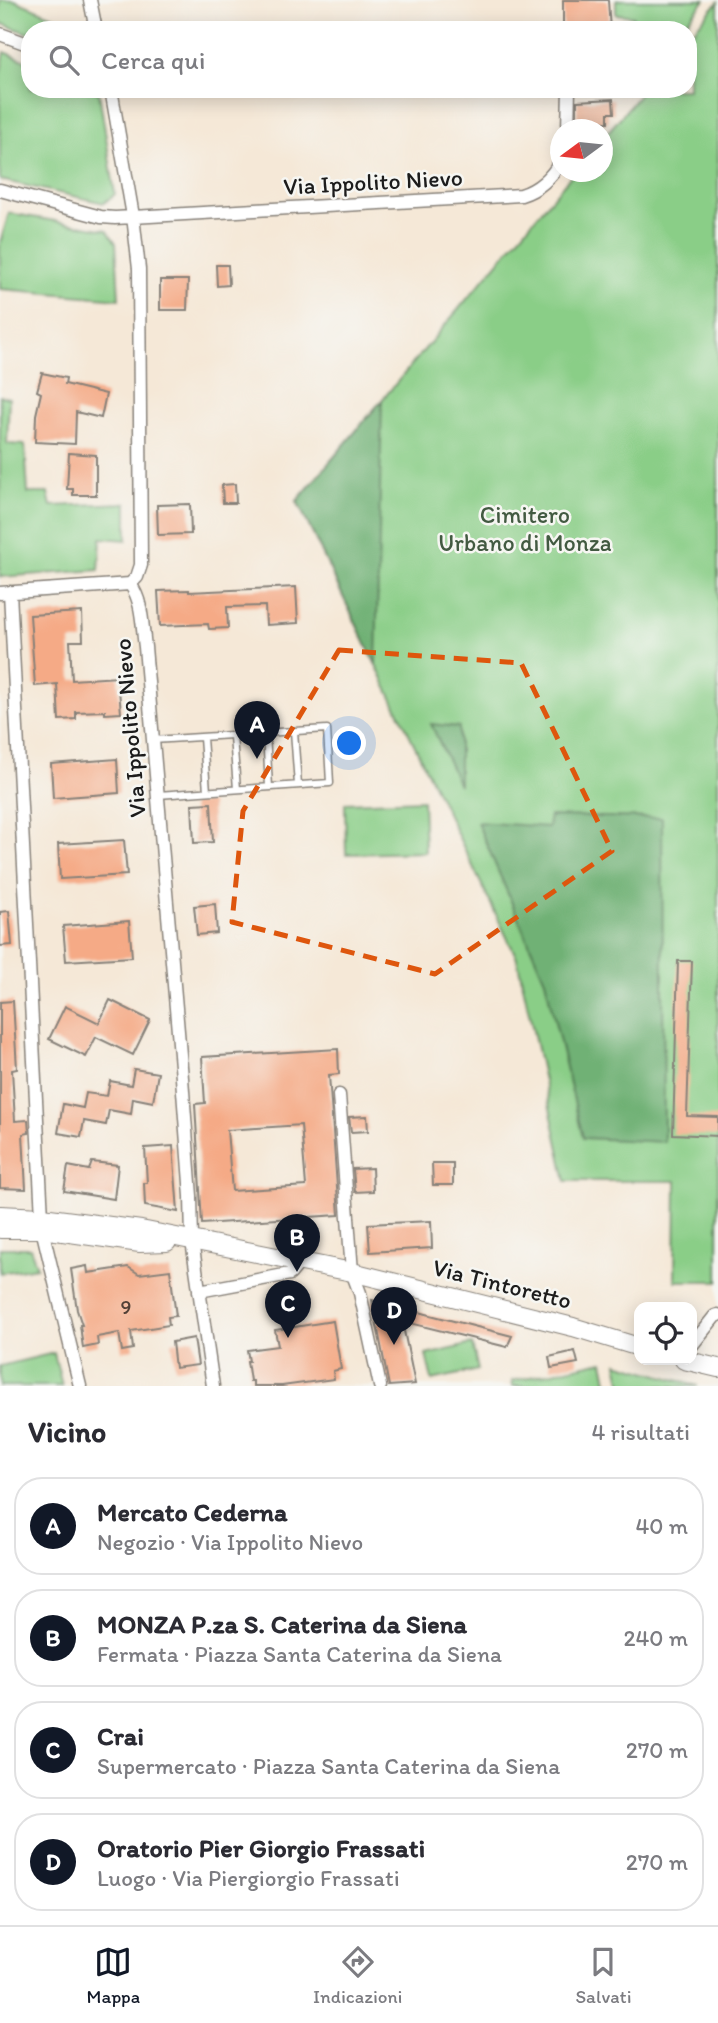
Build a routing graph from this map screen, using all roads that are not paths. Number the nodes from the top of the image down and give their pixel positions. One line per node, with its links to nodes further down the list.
1 (90, 0): 2 (street)
2 (94, 21)
3 (0, 34): 4 (street)
4 (21, 42)
5 (112, 98): 10 (street)
6 (569, 98): 7 (street)
7 (568, 119)
8 (550, 176): 10 (street, Via Ippolito Nievo)
9 (0, 190): 10 (street, Via Ippolito Nievo)
10 (132, 216): 11 (street)
11 (130, 584): 12 (street); 17 (street, Via Ippolito Nievo)
12 (5, 593): 25 (street)
13 (294, 732): 14 (lane); 18 (lane); 18 (lane)
14 (266, 733): 15 (lane); 19 (lane)
15 (233, 736): 16 (lane); 20 (lane)
16 (203, 738): 17 (lane); 21 (lane)
17 (153, 740): 22 (street, Via Ippolito Nievo)
18 (298, 785): 19 (lane)
19 (269, 787): 20 (lane)
20 (237, 789): 21 (lane)
21 (207, 791): 22 (lane)
22 (158, 795): 27 (street, Via Ippolito Nievo)
23 (339, 1095): 29 (street)
24 (0, 1215): 25 (street)
25 (42, 1223): 26 (street); 27 (street, Via Tintoretto); 36 (street)
26 (0, 1229)
27 (192, 1241): 28 (street, Via Tintoretto); 30 (street, Via Ippolito Nievo)
28 (299, 1263): 29 (street, Via Tintoretto); 30 (street)
29 (352, 1272): 33 (street, Via Tintoretto); 38 (street)
30 (199, 1291): 37 (street, Via Ippolito Nievo)
31 (718, 1315): 32 (street)
32 (697, 1338)
33 (634, 1345)
34 (697, 1363): 35 (street)
35 (717, 1367)
36 (80, 1386)
37 (213, 1386)
38 (380, 1386)

